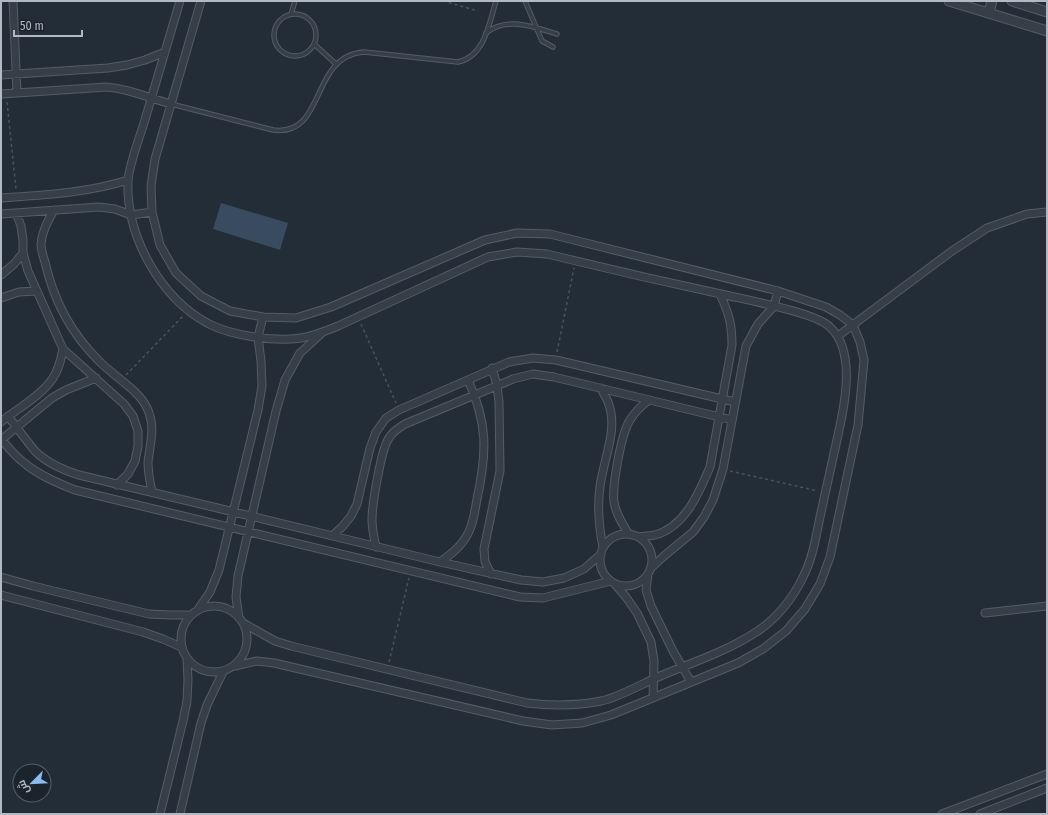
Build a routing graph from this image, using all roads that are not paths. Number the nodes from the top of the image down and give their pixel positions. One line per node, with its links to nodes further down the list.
1 (12, 1): 22 (street)
2 (180, 1): 20 (street)
3 (201, 1): 27 (street)
4 (295, 1): 13 (lane)
5 (496, 1): 16 (lane)
6 (525, 1): 14 (lane)
7 (949, 1): 12 (street)
8 (992, 1): 12 (street)
9 (1012, 1): 10 (street)
10 (1025, 3): 11 (street)
11 (1047, 12)
12 (989, 13): 15 (street)
13 (291, 14): 18 (lane); 18 (lane)
14 (536, 28): 16 (lane); 17 (lane); 19 (lane)
15 (1047, 31)
16 (486, 33): 21 (lane)
17 (557, 34)
18 (314, 44): 21 (lane)
19 (553, 47)
20 (165, 52): 22 (street); 26 (street)
21 (336, 64): 27 (lane)
22 (17, 74): 23 (street); 24 (street)
23 (1, 75)
24 (17, 93): 25 (street); 26 (street)
25 (3, 94)
26 (151, 99): 27 (street); 28 (street)
27 (171, 104): 32 (street)
28 (128, 180): 29 (street); 35 (street)
29 (1, 198)
30 (54, 210): 31 (street); 35 (street); 65 (street)
31 (16, 212): 34 (street); 36 (street)
32 (152, 212): 35 (street); 43 (street)
33 (1047, 212): 44 (street)
34 (1, 214)
35 (131, 215): 47 (street)
36 (23, 253): 37 (street); 38 (street)
37 (1, 276)
38 (36, 291): 41 (street); 48 (street)
39 (778, 291): 42 (street); 43 (street); 44 (street)
40 (720, 294): 42 (street); 45 (street); 55 (street)
41 (1, 298)
42 (774, 306): 46 (street); 57 (street)
43 (263, 317): 47 (street)
44 (853, 325): 46 (street); 91 (street)
45 (322, 333): 47 (street); 67 (street)
46 (838, 336): 88 (street)
47 (258, 337): 66 (street)
48 (63, 349): 50 (street); 58 (street)
49 (492, 368): 51 (street); 52 (street); 55 (street)
50 (96, 378): 62 (street); 64 (street)
51 (468, 380): 54 (street); 71 (street)
52 (497, 385): 53 (street); 54 (street); 77 (street)
53 (601, 388): 56 (street); 74 (street)
54 (475, 395): 73 (street); 75 (street)
55 (722, 399): 57 (street); 59 (street)
56 (649, 400): 59 (street); 70 (street)
57 (735, 402): 60 (street)
58 (8, 416): 61 (street); 62 (street)
59 (718, 417): 60 (street); 72 (street)
60 (732, 420): 76 (street)
61 (1, 422)
62 (17, 427): 63 (street); 64 (street)
63 (1, 440): 68 (street)
64 (117, 485): 65 (street)
65 (152, 492): 66 (street)
66 (234, 512): 67 (street); 68 (street)
67 (252, 516): 69 (street); 71 (street)
68 (230, 527): 69 (street); 83 (street)
69 (248, 532): 79 (street); 84 (street)
70 (628, 533): 72 (street); 74 (street)
71 (332, 536): 73 (street)
72 (639, 537): 76 (street)
73 (376, 547): 75 (street)
74 (602, 551): 77 (street); 79 (street)
75 (440, 562): 77 (street)
76 (649, 572): 79 (street); 88 (street)
77 (491, 574)
78 (1, 577): 83 (street)
79 (612, 582): 90 (street)
80 (1, 595): 85 (street)
81 (1047, 606): 82 (street)
82 (985, 612)
83 (194, 613): 84 (street); 85 (street)
84 (241, 621): 87 (street); 90 (street)
85 (181, 647): 86 (street)
86 (187, 659): 89 (street); 95 (street)
87 (235, 666): 89 (street); 92 (street)
88 (682, 667): 90 (street); 91 (street)
89 (223, 672): 96 (street)
90 (652, 680): 92 (street)
91 (691, 682): 92 (street)
92 (653, 698)
93 (1047, 774): 97 (street)
94 (1047, 788): 98 (street)
95 (160, 814)
96 (180, 814)
97 (942, 814)
98 (980, 814)

